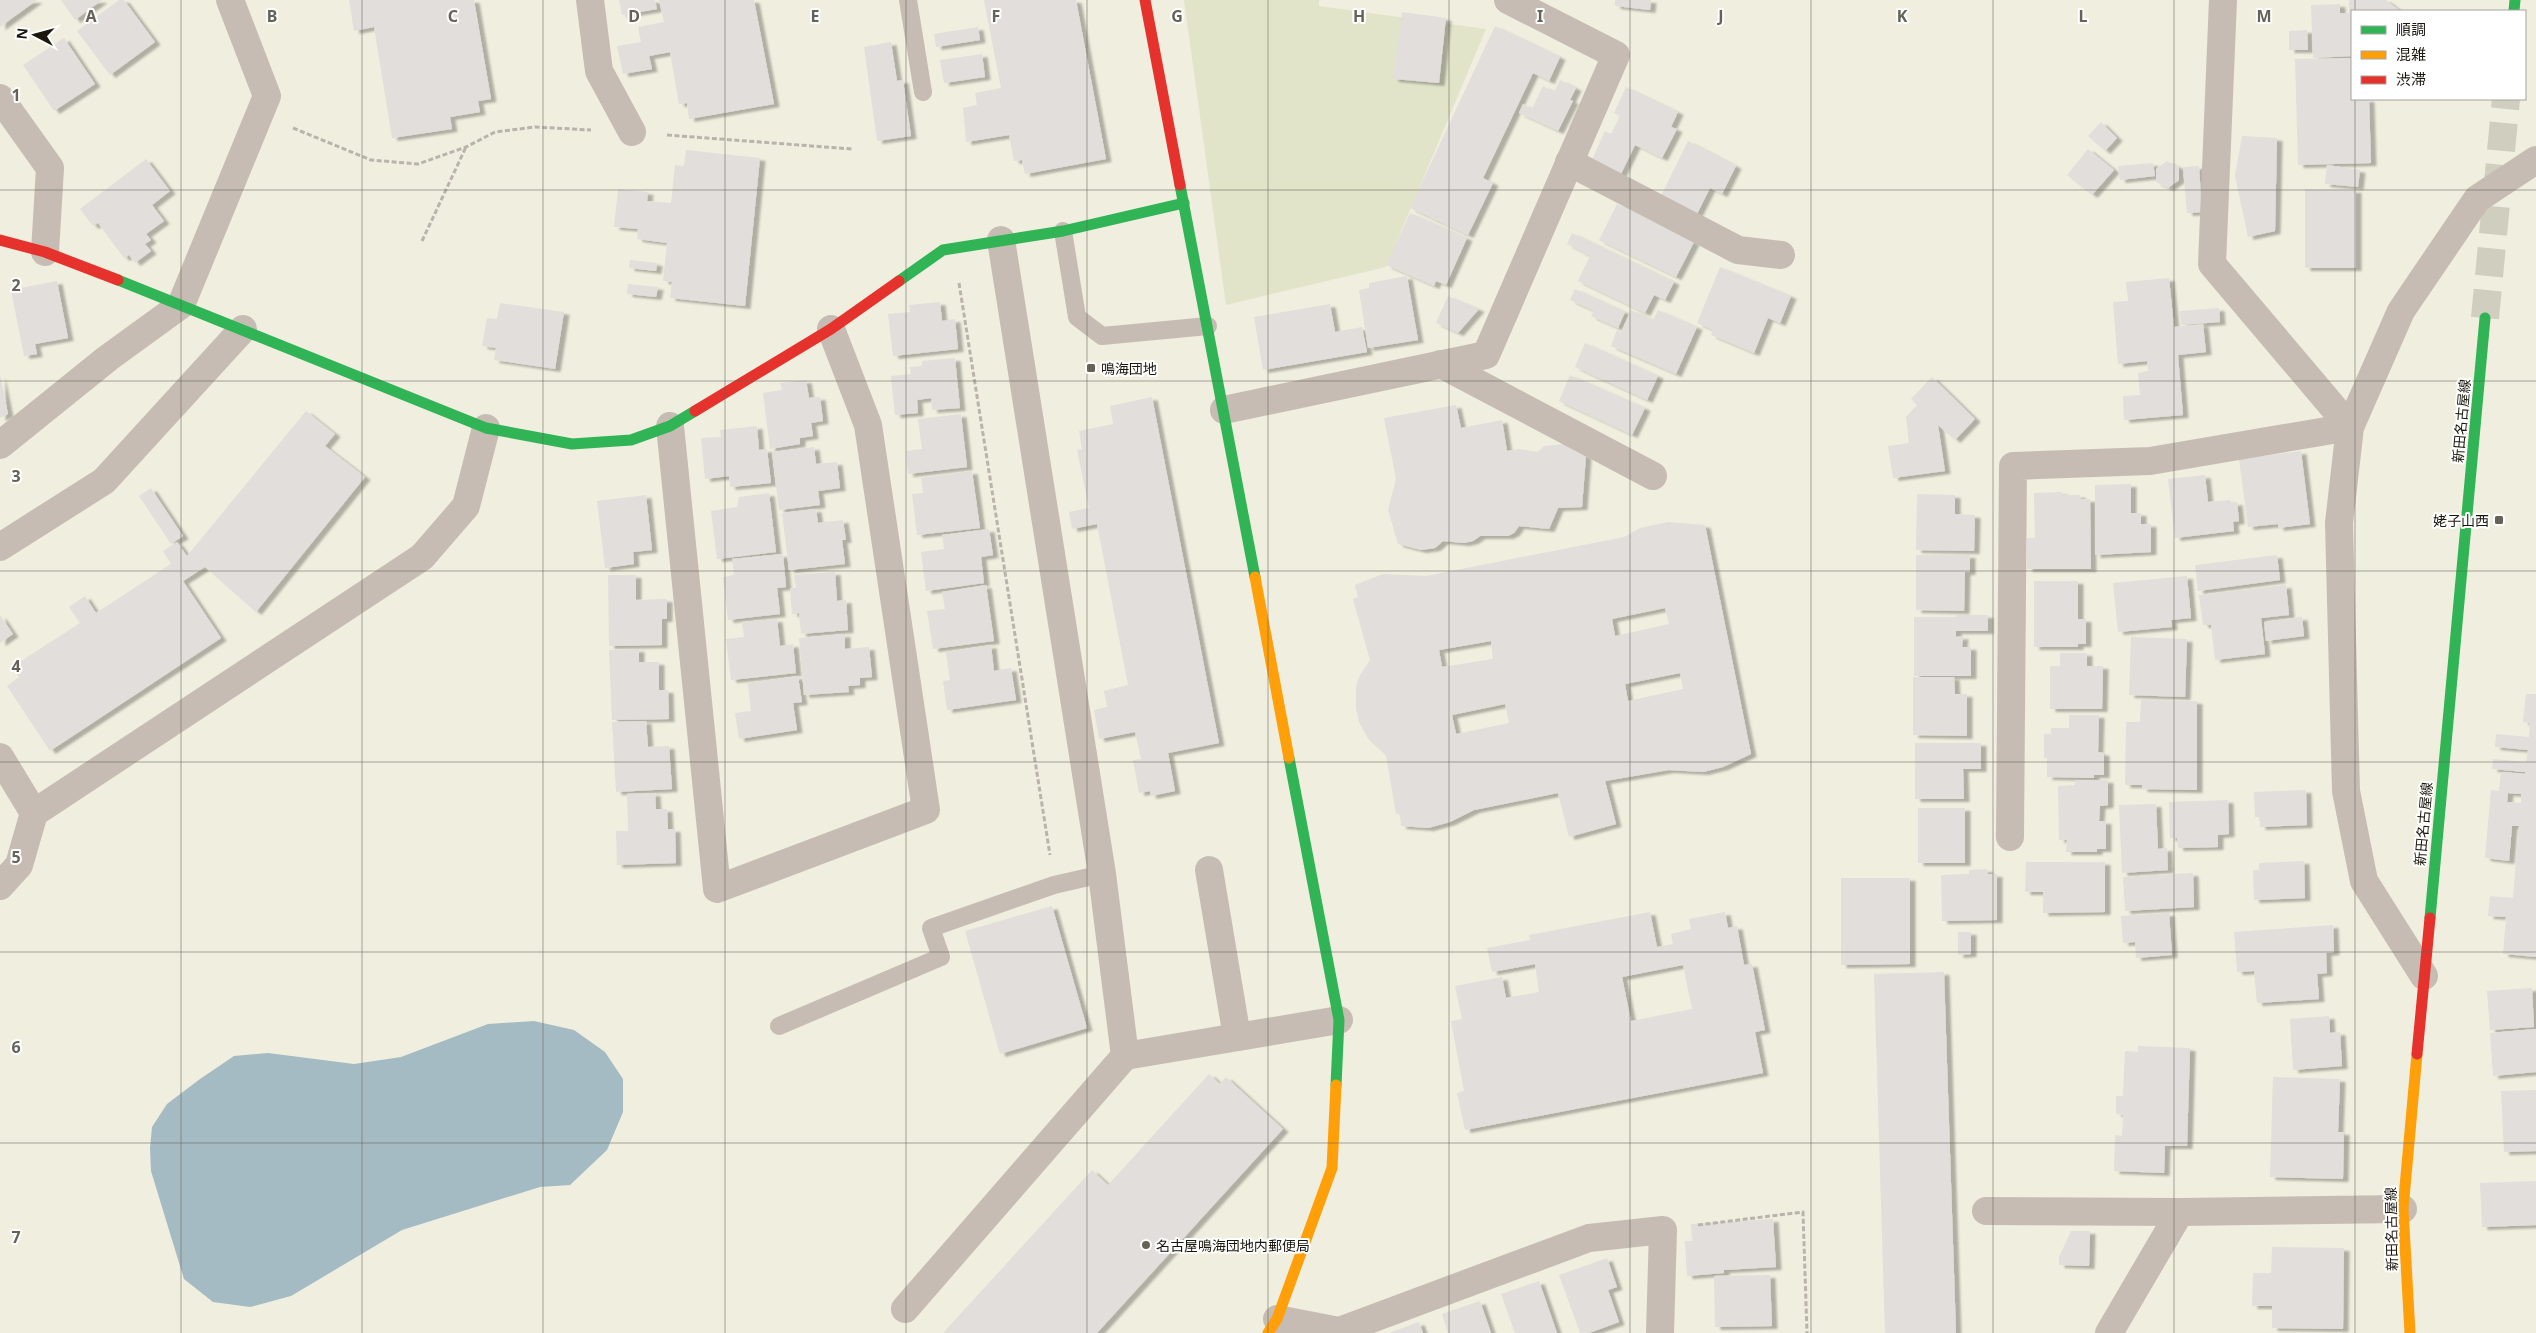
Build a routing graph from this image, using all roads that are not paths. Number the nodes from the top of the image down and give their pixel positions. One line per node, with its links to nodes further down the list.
1 (230, 0): 18 (street)
2 (590, 0): 9 (street)
3 (908, 0): 7 (lane)
4 (1144, 0): 12 (street)
5 (1508, 0): 11 (street)
6 (2223, 0): 27 (street)
7 (923, 92)
8 (0, 98): 16 (street)
9 (632, 132)
10 (2536, 160): 27 (street)
11 (1569, 162): 17 (street); 23 (street)
12 (1184, 203): 13 (street); 20 (street)
13 (1063, 231): 15 (street); 20 (lane)
14 (0, 240): 16 (street)
15 (1002, 240): 22 (street); 35 (street)
16 (45, 252): 18 (street)
17 (1781, 255)
18 (181, 304): 21 (street); 28 (street)
19 (2485, 318): 37 (street, 新田名古屋線)
20 (1208, 326): 24 (street)
21 (243, 329): 26 (street); 30 (street)
22 (831, 329): 25 (street); 25 (street)
23 (1441, 364): 24 (street); 29 (street)
24 (1224, 410): 38 (street)
25 (670, 426): 26 (street)
26 (486, 428): 32 (street)
27 (2350, 428): 33 (street); 37 (street)
28 (0, 445)
29 (1653, 476)
30 (0, 547)
31 (0, 757): 32 (street)
32 (34, 813): 36 (street)
33 (2010, 837)
34 (1209, 870): 40 (street)
35 (1102, 874): 39 (lane); 41 (street)
36 (0, 886)
37 (2424, 976): 42 (street, 新田名古屋線)
38 (1339, 1020): 40 (street); 46 (street)
39 (779, 1026)
40 (1237, 1037): 41 (street)
41 (1125, 1056): 45 (street)
42 (2403, 1209): 44 (street); 49 (street, 新田名古屋線)
43 (1986, 1211): 44 (street)
44 (2180, 1212): 48 (street)
45 (905, 1310)
46 (1272, 1326): 47 (street)
47 (1660, 1333)
48 (2108, 1333)
49 (2410, 1333)

